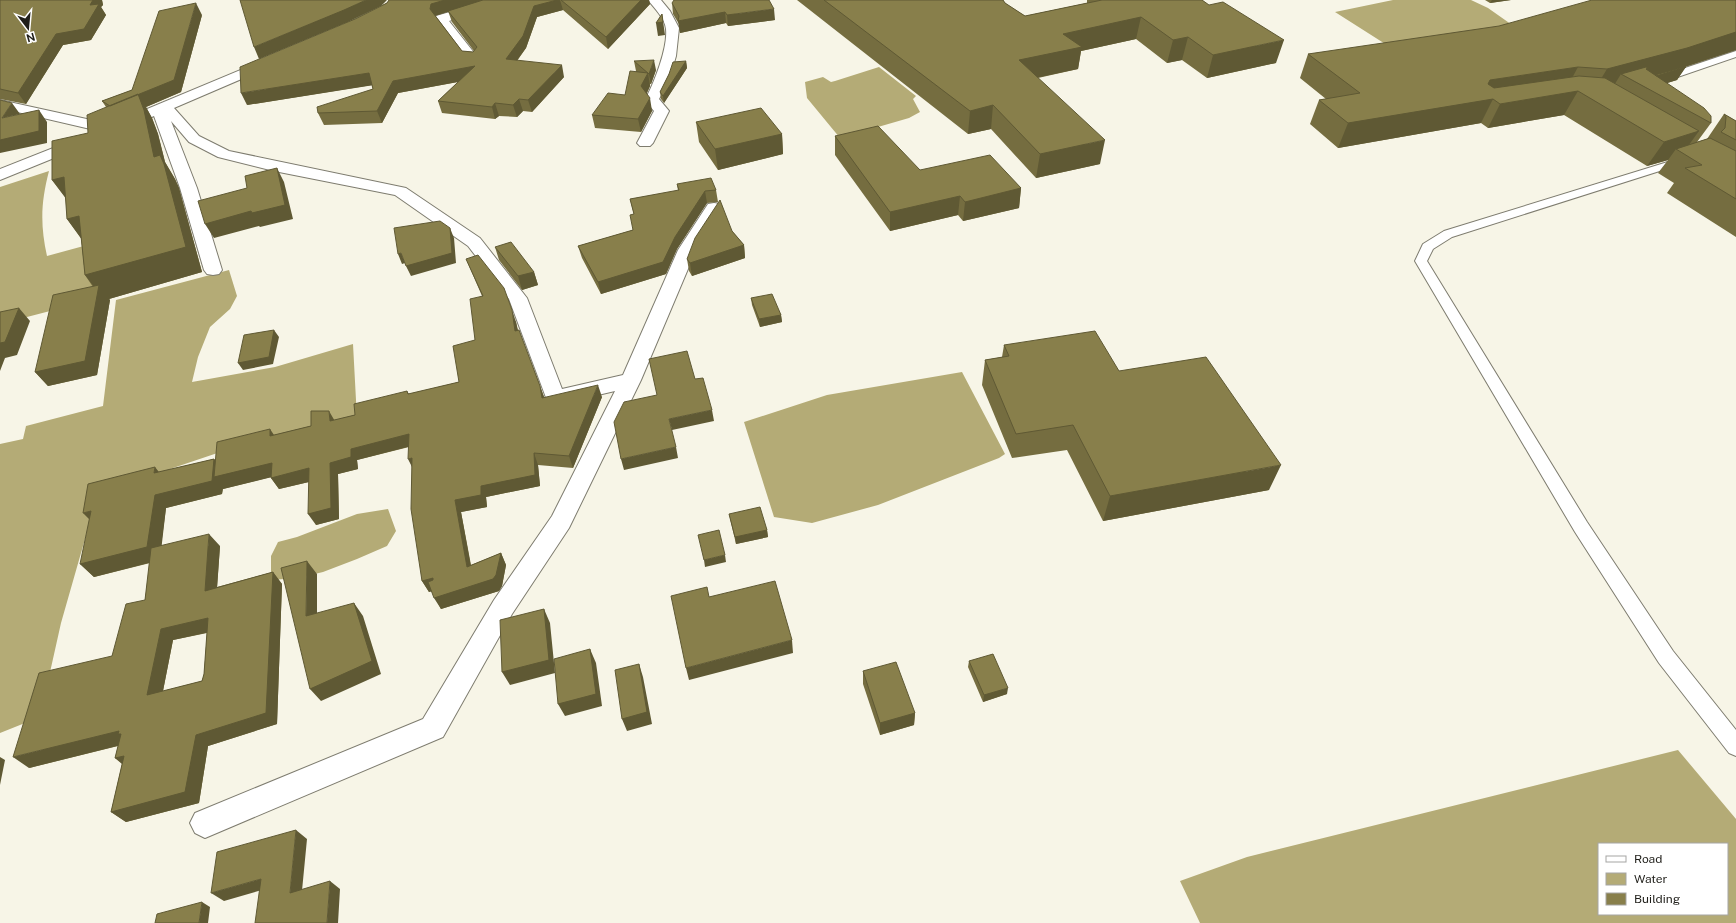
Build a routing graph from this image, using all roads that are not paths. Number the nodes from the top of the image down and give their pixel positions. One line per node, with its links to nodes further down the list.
1 (504, 0): 5 (street)
2 (654, 0): 10 (street)
3 (1736, 54): 6 (lane)
4 (281, 57): 8 (street)
5 (472, 59)
6 (1655, 81)
7 (0, 104): 9 (street)
8 (161, 108): 9 (street); 14 (street); 15 (street)
9 (112, 129): 12 (street)
10 (645, 143)
11 (1679, 148): 16 (lane)
12 (0, 175)
13 (714, 208): 15 (street)
14 (213, 270)
15 (631, 380): 17 (street)
16 (1736, 746)
17 (205, 822)

